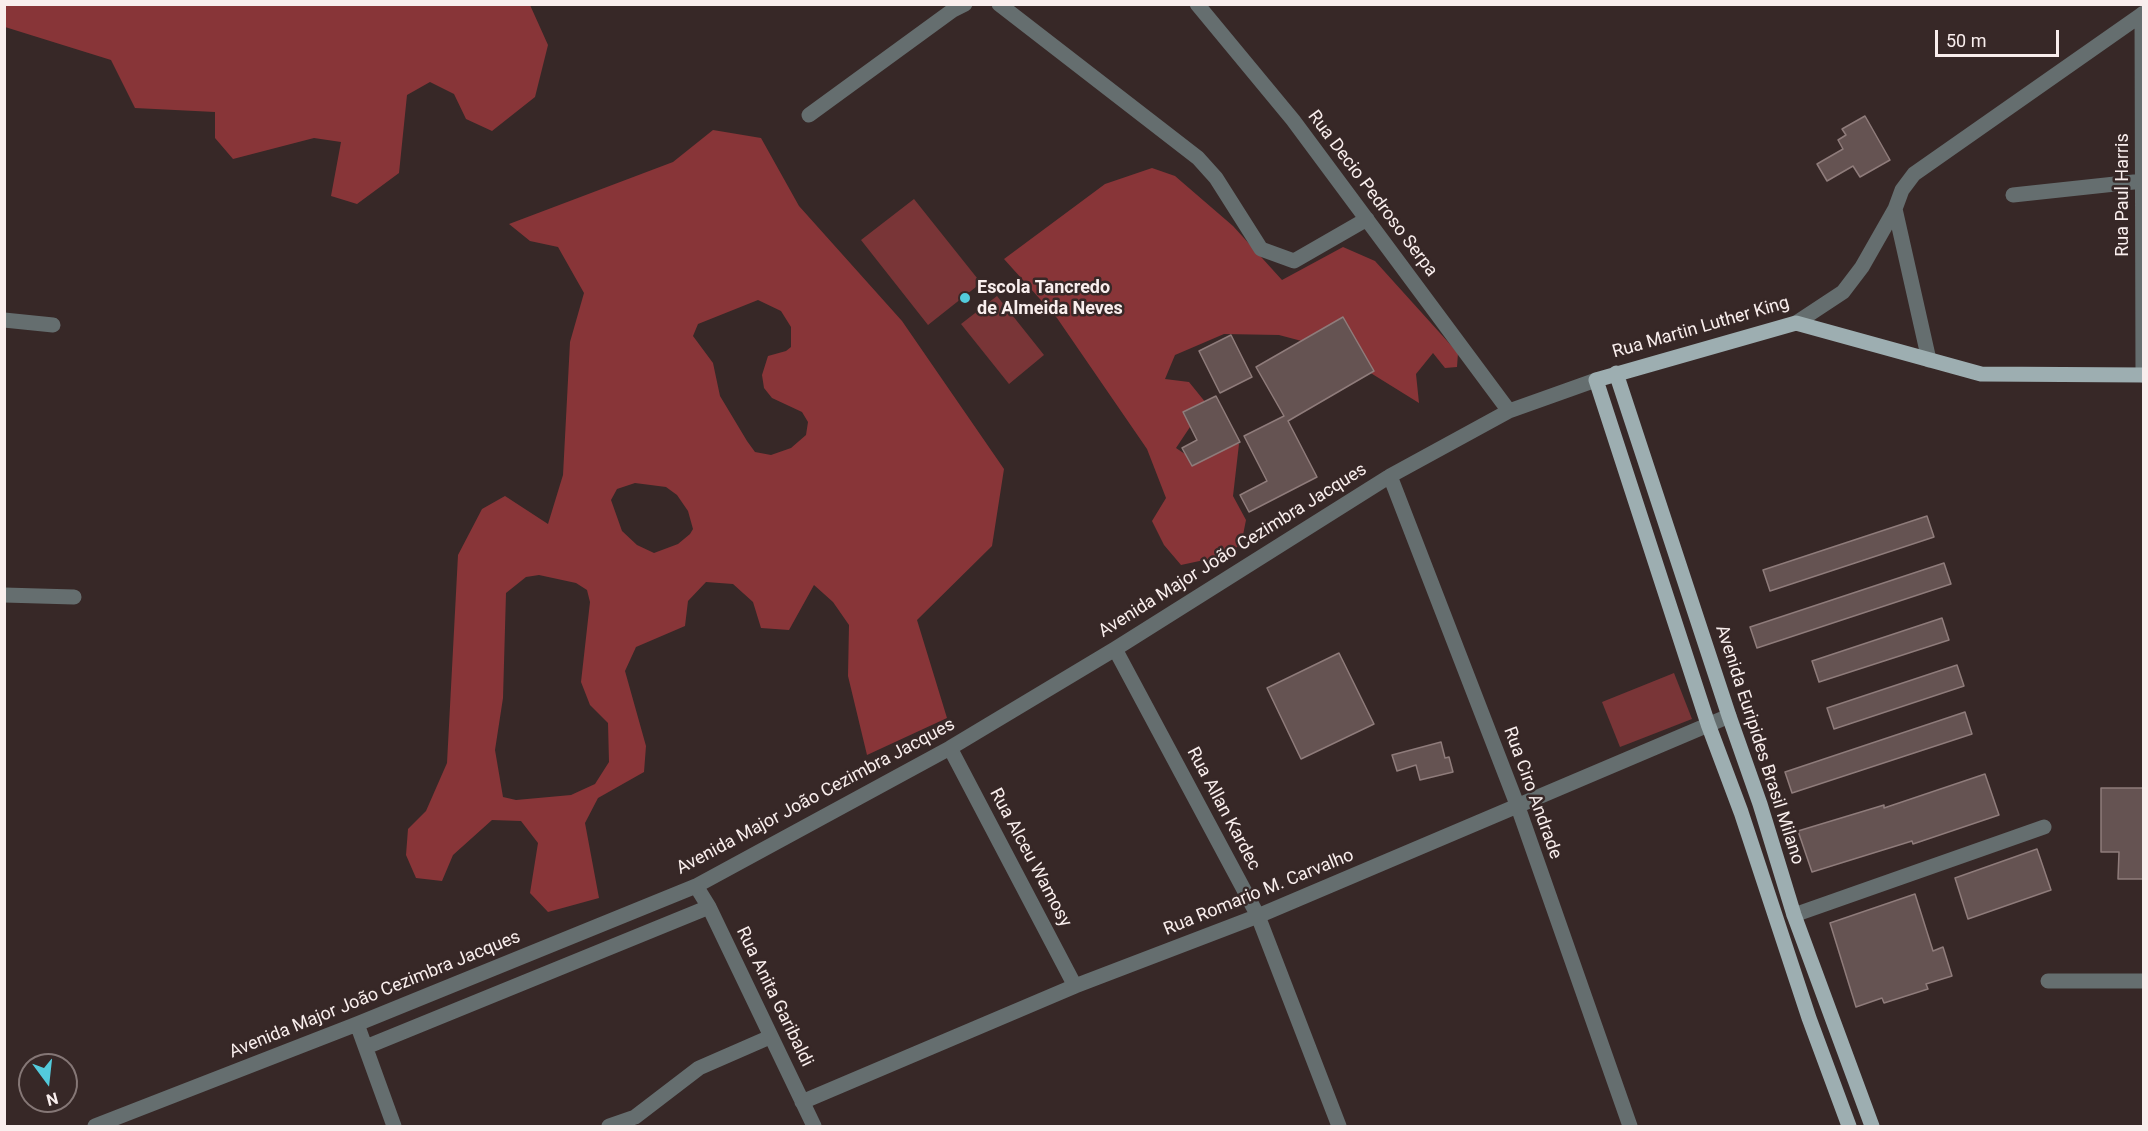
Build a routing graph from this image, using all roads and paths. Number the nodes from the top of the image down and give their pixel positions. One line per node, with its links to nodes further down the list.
1 (965, 4): 5 (street)
2 (999, 4): 9 (street)
3 (1197, 4): 9 (street, Rua Decio Pedroso Serpa)
4 (2143, 14): 6 (street, Rua Paul Harris); 8 (street, Rua Martin Luther King)
5 (809, 115)
6 (2143, 181): 7 (street); 15 (street, Rua Paul Harris)
7 (2013, 195)
8 (1895, 209): 11 (street, Rua Martin Luther King); 13 (street)
9 (1366, 219): 17 (street, Rua Decio Pedroso Serpa)
10 (4, 320): 12 (street)
11 (1796, 323): 13 (main road); 14 (main road, Rua Martin Luther King)
12 (52, 325)
13 (1929, 360): 15 (main road)
14 (1617, 374): 16 (main road, Rua Martin Luther King); 19 (main road, Avenida Euripides Brasil Milano)
15 (2143, 375)
16 (1596, 380): 17 (street, Rua Martin Luther King); 20 (main road)
17 (1509, 411): 18 (street, Avenida Major João Cezimbra Jacques)
18 (1390, 476): 23 (street, Avenida Major João Cezimbra Jacques); 30 (street, Rua Ciro Andrade)
19 (1660, 507): 20 (main road); 24 (main road, Avenida Euripides Brasil Milano)
20 (1640, 514): 25 (main road)
21 (4, 595): 22 (street)
22 (74, 597)
23 (1115, 649): 28 (street, Avenida Major João Cezimbra Jacques); 36 (street, Rua Allan Kardec)
24 (1708, 652): 25 (main road); 26 (main road, Avenida Euripides Brasil Milano)
25 (1687, 658): 27 (main road)
26 (1729, 716): 27 (street, Rua Romario M. Carvalho); 29 (main road, Avenida Euripides Brasil Milano)
27 (1708, 724): 30 (street, Rua Romario M. Carvalho); 31 (main road)
28 (950, 748): 33 (street, Avenida Major João Cezimbra Jacques); 39 (street, Rua Alceu Wamosy)
29 (1760, 804): 31 (main road); 35 (main road, Avenida Euripides Brasil Milano)
30 (1518, 807): 36 (street, Rua Romario M. Carvalho); 51 (street, Rua Ciro Andrade)
31 (1740, 812): 41 (main road)
32 (2044, 827): 35 (street)
33 (696, 886): 34 (street, Rua Anita Garibaldi); 42 (street, Avenida Major João Cezimbra Jacques)
34 (709, 907): 43 (street, Rua Anita Garibaldi); 44 (street)
35 (1794, 915): 40 (main road, Avenida Euripides Brasil Milano)
36 (1258, 916): 39 (street, Rua Romario M. Carvalho); 50 (street, Rua Allan Kardec)
37 (2048, 981): 38 (street)
38 (2144, 981)
39 (1076, 986): 45 (street, Rua Romario M. Carvalho)
40 (1828, 1011): 41 (main road); 53 (main road, Avenida Euripides Brasil Milano)
41 (1809, 1018): 52 (main road)
42 (357, 1023): 44 (street); 46 (street, Avenida Major João Cezimbra Jacques)
43 (770, 1037): 45 (street, Rua Anita Garibaldi); 48 (street)
44 (366, 1047): 47 (street)
45 (802, 1102): 49 (street, Rua Anita Garibaldi)
46 (95, 1126)
47 (394, 1126)
48 (609, 1126)
49 (814, 1126)
50 (1339, 1126)
51 (1630, 1126)
52 (1850, 1126)
53 (1872, 1126)

